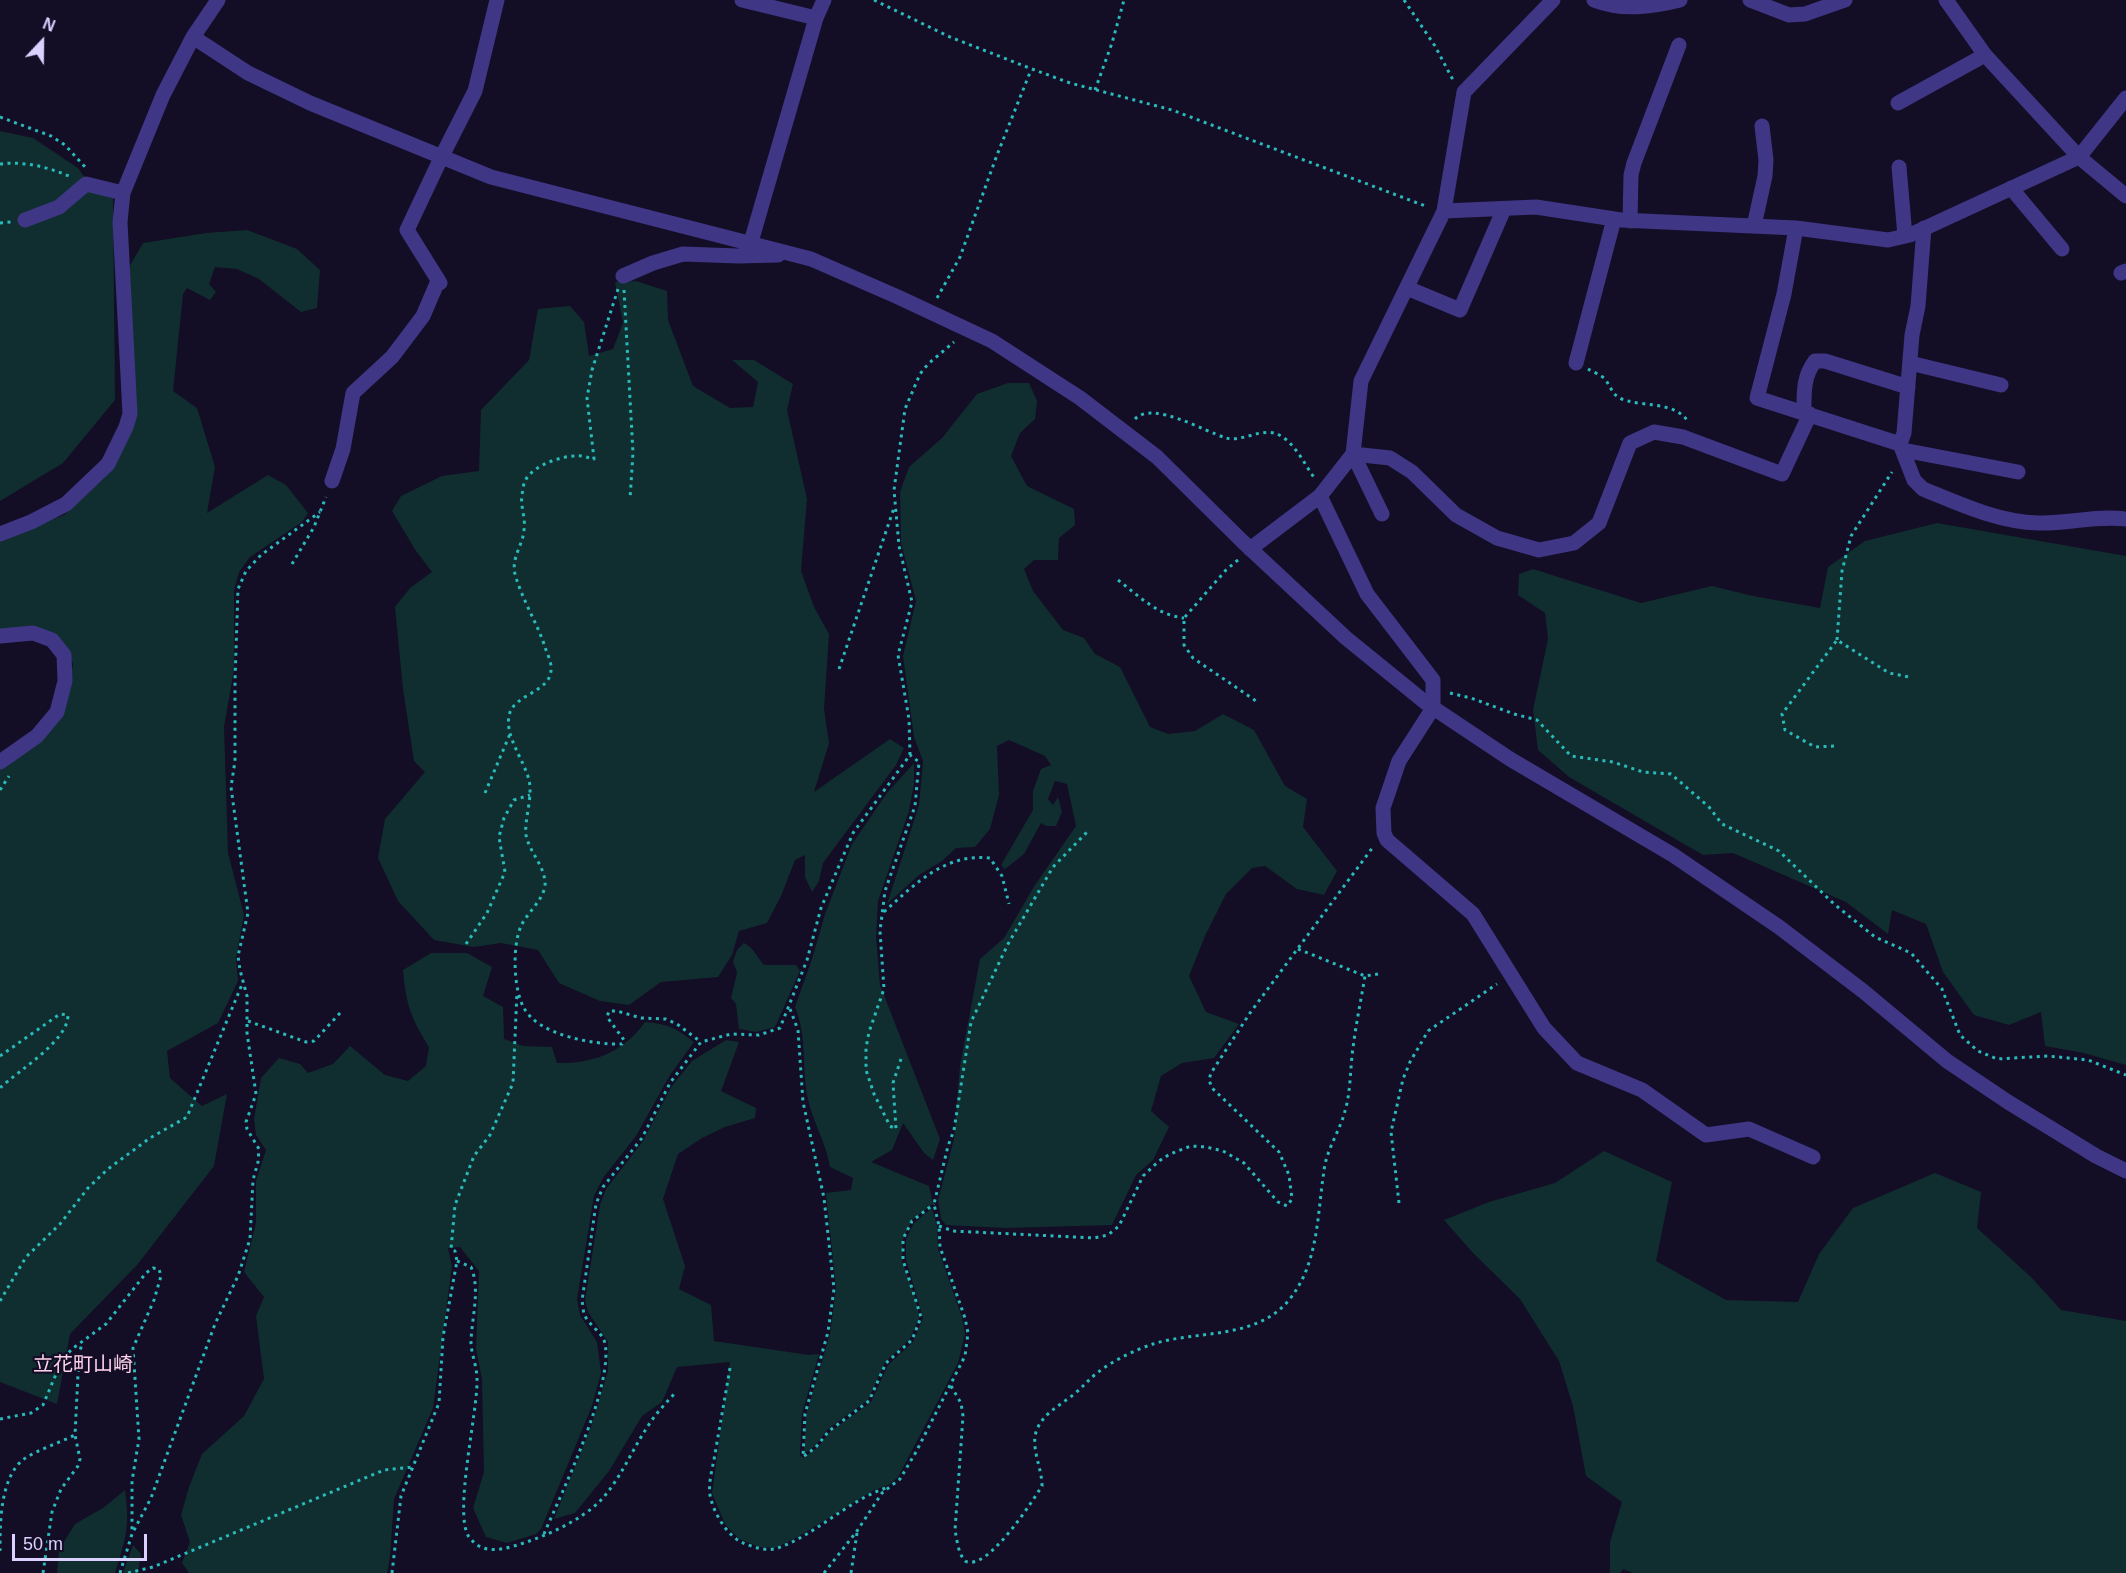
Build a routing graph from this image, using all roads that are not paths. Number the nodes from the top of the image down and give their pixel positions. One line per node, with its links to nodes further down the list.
1 (218, 0): 12 (street)
2 (497, 0): 19 (street)
3 (741, 0): 11 (street)
4 (824, 0): 11 (street)
5 (1553, 0): 25 (street)
6 (1594, 0): 7 (street)
7 (1680, 0)
8 (1750, 0): 9 (street)
9 (1845, 0)
10 (1946, 0): 14 (street)
11 (816, 18): 33 (street)
12 (193, 37): 19 (street); 22 (street)
13 (1679, 45): 28 (street)
14 (1985, 55): 16 (street); 18 (street)
15 (2126, 98): 18 (street)
16 (1898, 102)
17 (1762, 126): 29 (street)
18 (2079, 157): 21 (street); 23 (street)
19 (441, 158): 33 (street); 46 (street)
20 (1899, 167): 32 (street)
21 (2011, 189): 31 (street); 34 (street)
22 (123, 193): 27 (street); 50 (street)
23 (2125, 194)
24 (1504, 209): 25 (street); 26 (street); 37 (street)
25 (1444, 211): 37 (street)
26 (1614, 219): 28 (street); 38 (street)
27 (25, 220)
28 (1630, 220): 29 (street)
29 (1754, 226): 30 (street)
30 (1796, 228): 32 (street); 42 (street)
31 (1924, 228): 32 (street); 39 (street)
32 (1905, 236)
33 (751, 242): 35 (street)
34 (2062, 249)
35 (793, 254): 36 (street); 51 (street)
36 (623, 276)
37 (1407, 288): 44 (street)
38 (1576, 363)
39 (1910, 363): 40 (street); 41 (street)
40 (2001, 385)
41 (1908, 387): 42 (street); 43 (street)
42 (1807, 413): 43 (street); 44 (street)
43 (1902, 449): 45 (street); 49 (street)
44 (1353, 454): 47 (street); 48 (street)
45 (2018, 472)
46 (332, 481)
47 (1321, 494): 51 (street); 53 (street)
48 (1382, 514)
49 (2126, 519)
50 (0, 534)
51 (1250, 549): 53 (street)
52 (0, 636): 54 (street)
53 (1433, 708): 55 (street); 56 (street)
54 (0, 762)
55 (1813, 1158)
56 (2126, 1171)

